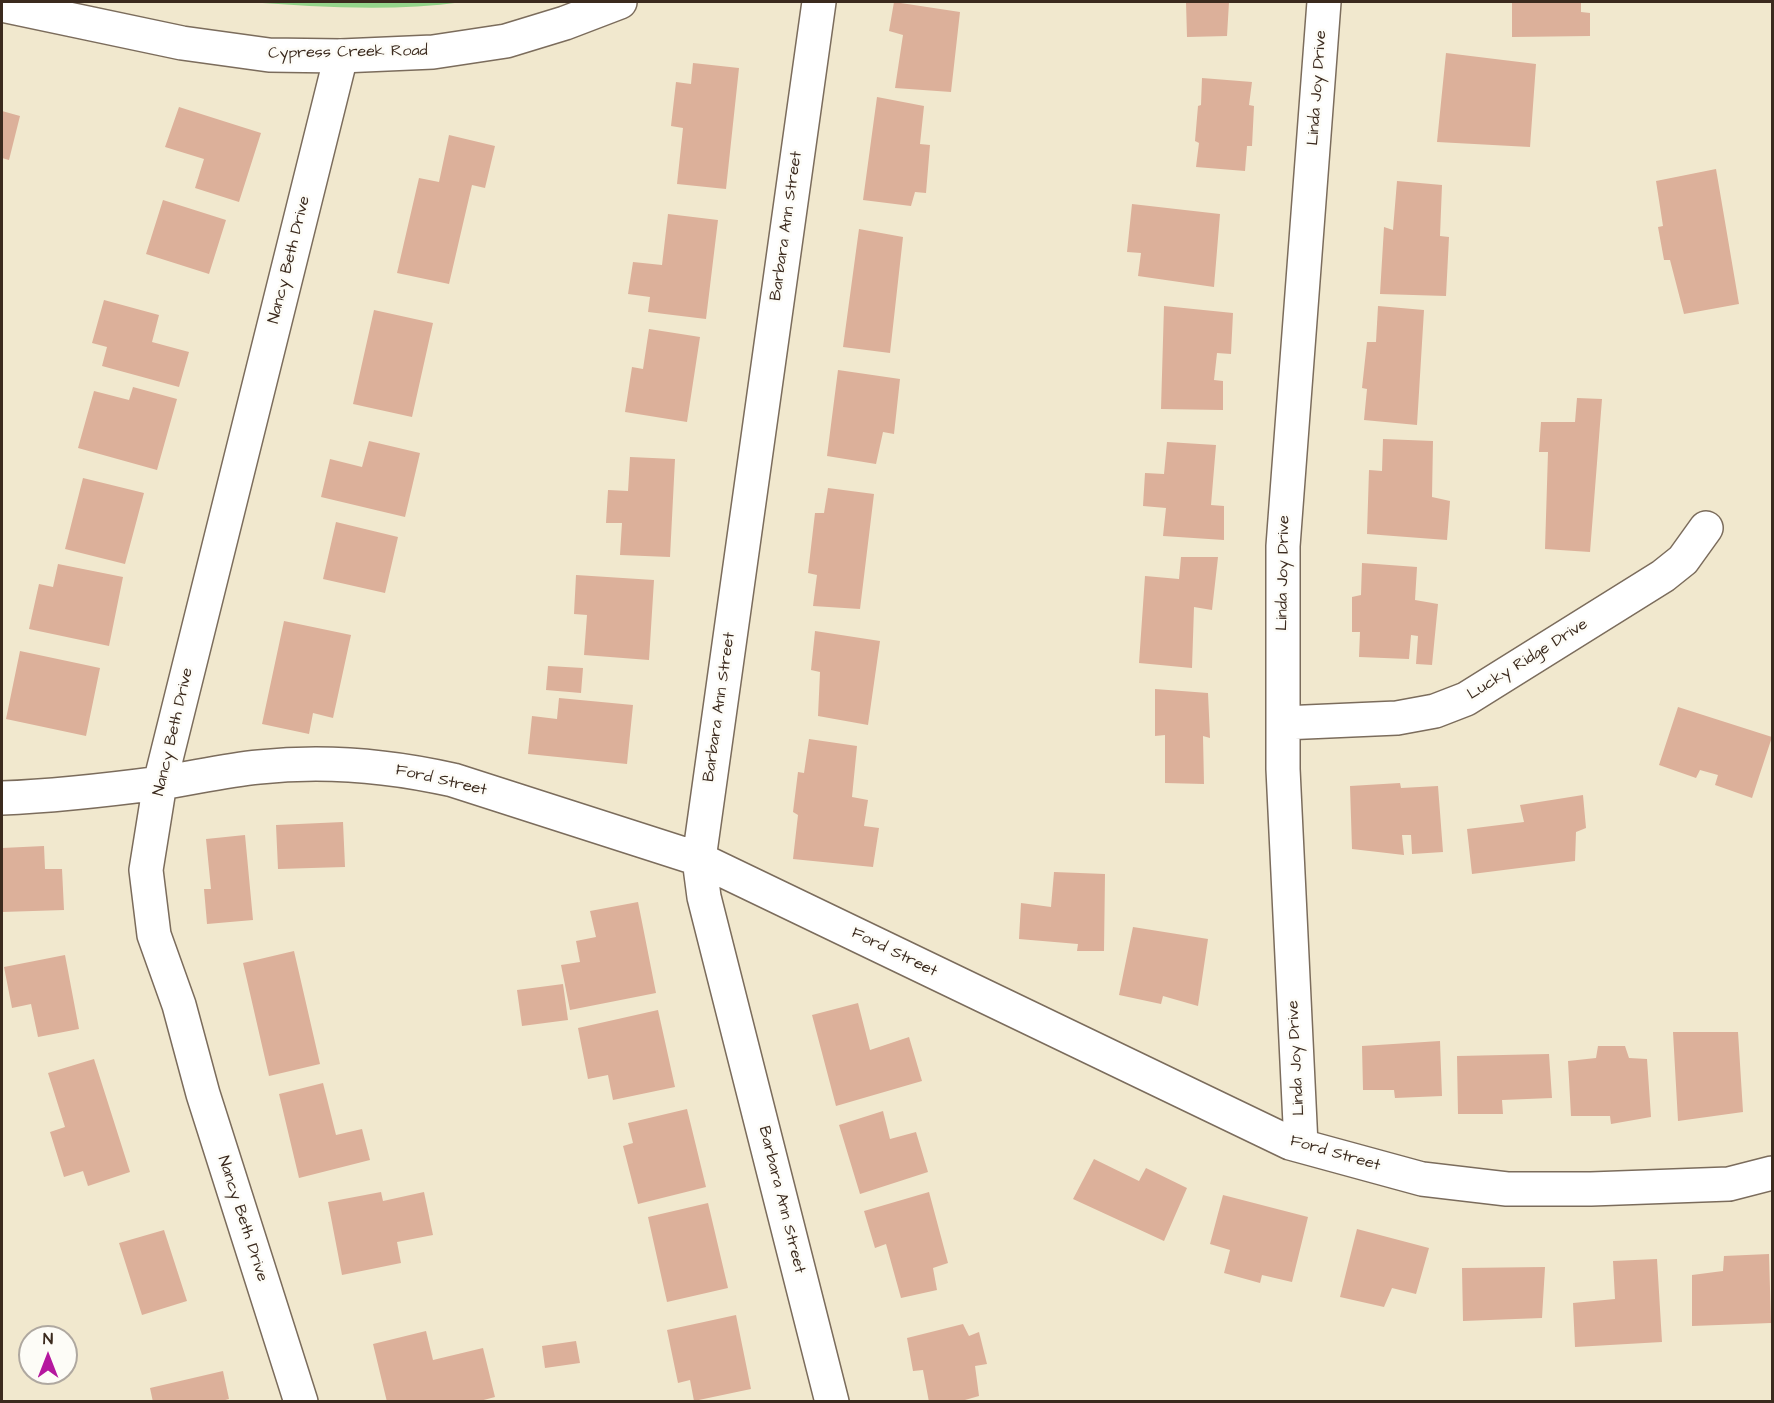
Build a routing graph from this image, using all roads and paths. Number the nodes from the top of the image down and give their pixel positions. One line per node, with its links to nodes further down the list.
1 (620, 2): 5 (street, Cypress Creek Road)
2 (819, 2): 10 (street, Barbara Ann Street)
3 (1324, 2): 7 (street, Linda Joy Drive)
4 (2, 5): 5 (street, Cypress Creek Road)
5 (341, 56): 8 (street, Nancy Beth Drive)
6 (1706, 528): 7 (street, Lucky Ridge Drive)
7 (1283, 723): 11 (street, Linda Joy Drive)
8 (160, 783): 9 (street, Ford Street); 10 (street, Ford Street); 13 (street, Nancy Beth Drive)
9 (2, 798)
10 (699, 859): 11 (street, Ford Street); 14 (street, Barbara Ann Street)
11 (1301, 1145): 12 (street, Ford Street)
12 (1773, 1173)
13 (301, 1401)
14 (832, 1401)

